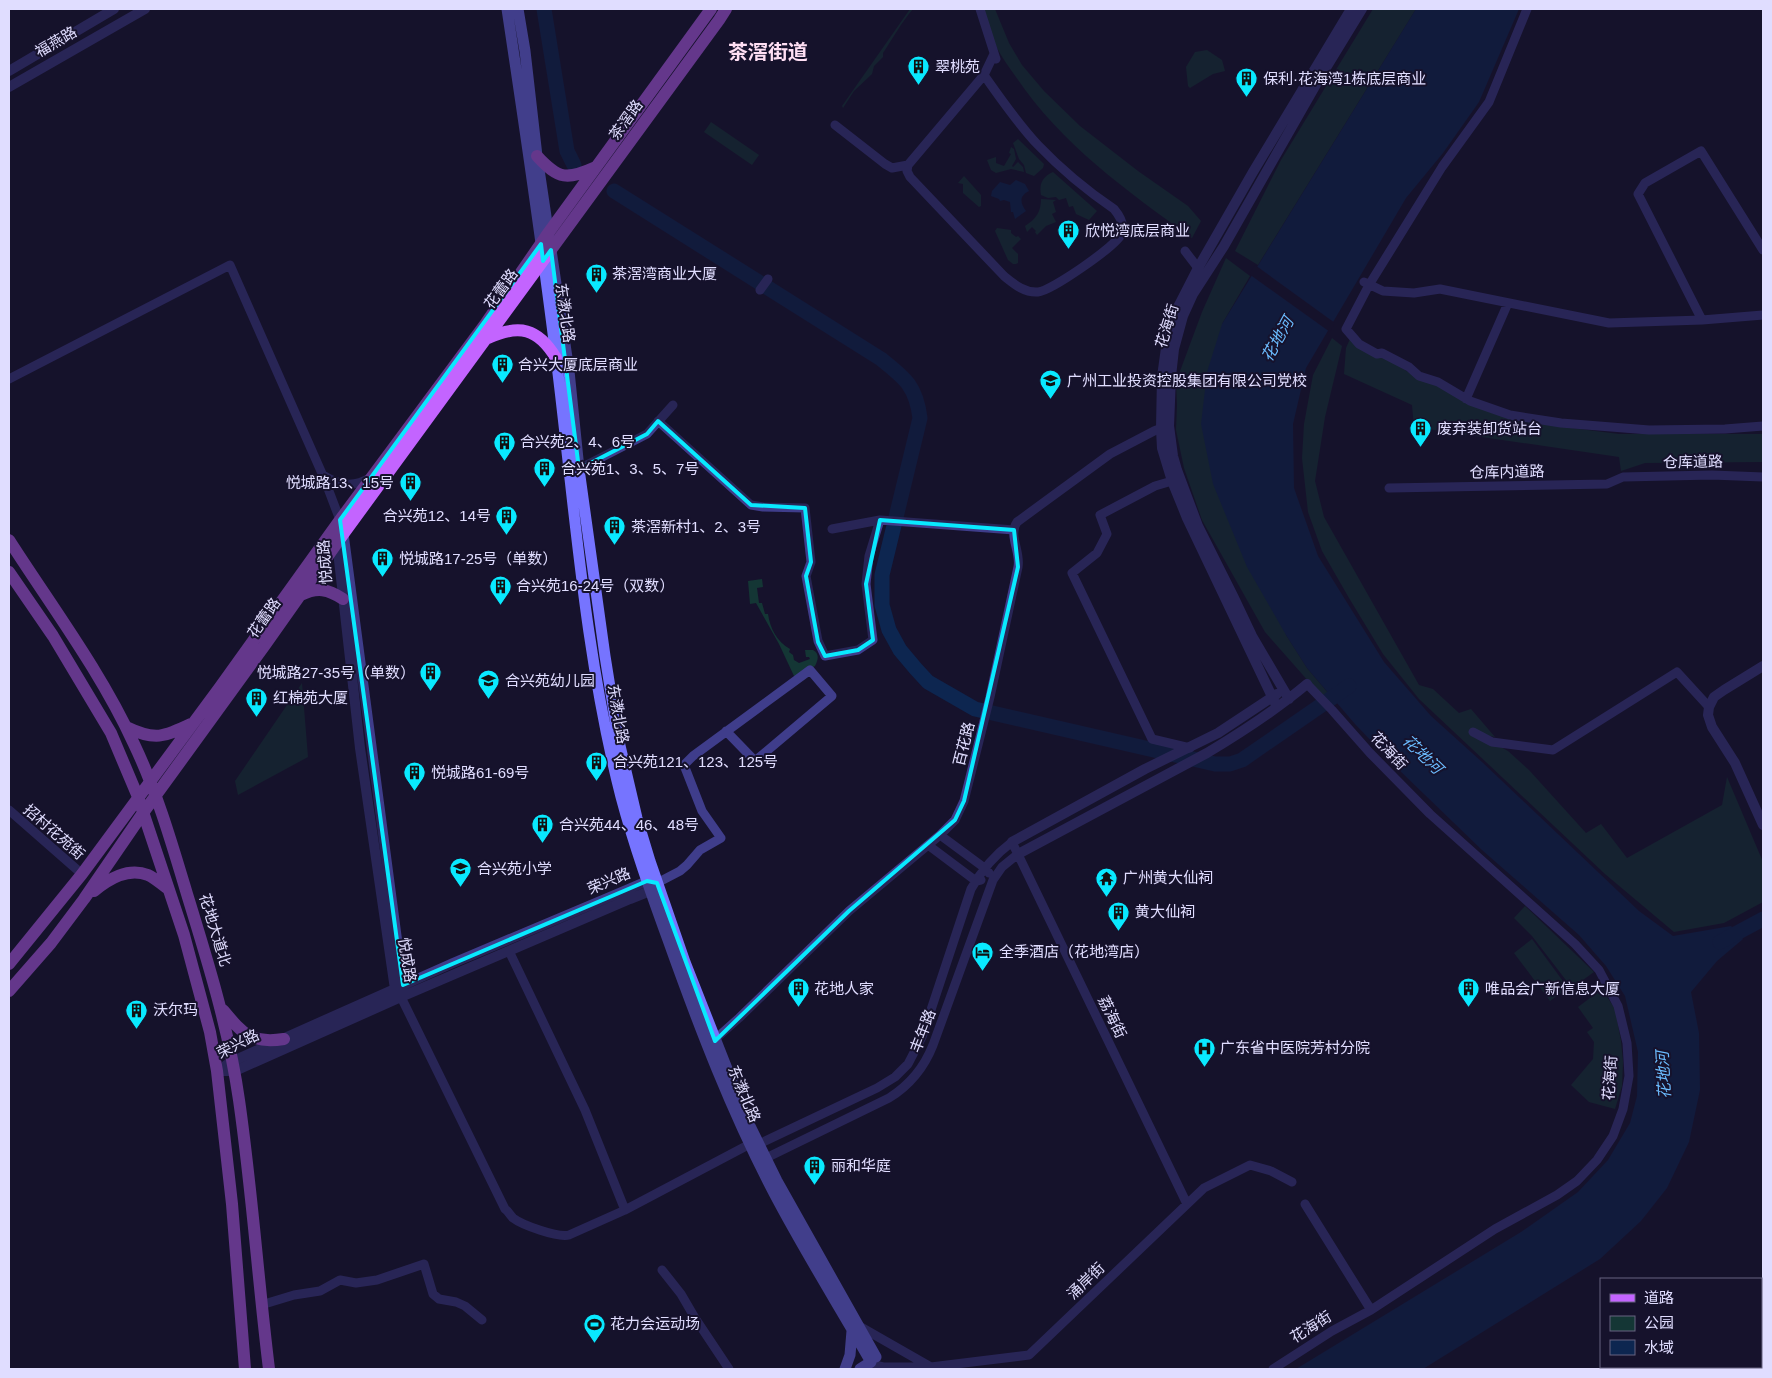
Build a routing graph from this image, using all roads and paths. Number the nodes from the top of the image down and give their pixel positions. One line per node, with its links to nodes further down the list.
1 (114, 9): 12 (street, 福燕路)
2 (145, 9): 14 (street, 福燕路)
3 (508, 9): 22 (main road, 东漖北路)
4 (518, 9): 16 (main road)
5 (710, 9): 18 (main road, 茶滘路)
6 (732, 9): 11 (street)
7 (980, 9): 13 (street)
8 (1351, 9): 23 (street, 花海街)
9 (1362, 9): 37 (street, 花海街)
10 (1527, 9): 25 (street)
11 (722, 14): 22 (main road, 茶滘路)
12 (9, 71)
13 (984, 75): 17 (street); 17 (street)
14 (9, 87)
15 (835, 125): 17 (street)
16 (536, 156): 18 (main road); 19 (main road)
17 (908, 164)
18 (596, 167): 19 (main road, 茶滘路)
19 (548, 232): 22 (main road, 茶滘路)
20 (1763, 250): 29 (street)
21 (1185, 251): 23 (street)
22 (545, 252): 30 (main road, 花蕾路); 31 (main road, 东漖北路); 38 (main road, 东漖北路); 40 (main road, 花蕾路)
23 (1198, 268): 37 (street, 花海街)
24 (768, 279): 26 (street)
25 (1367, 284): 27 (street); 33 (street)
26 (760, 290)
27 (1508, 303): 29 (street); 33 (street)
28 (1763, 315): 29 (street)
29 (1702, 320)
30 (485, 339): 31 (main road); 48 (main road, 花蕾路)
31 (556, 358): 79 (main road, 东漖北路)
32 (9, 379): 39 (street)
33 (1466, 398): 36 (street)
34 (673, 406): 35 (street)
35 (658, 421): 38 (street); 45 (street)
36 (1763, 426)
37 (1165, 427): 43 (street, 花海街); 47 (street); 55 (street, 花海街)
38 (579, 469): 79 (main road, 东漖北路)
39 (323, 475): 40 (street); 48 (street)
40 (372, 477): 48 (main road, 花蕾路)
41 (1623, 477): 42 (street, 仓库道路); 44 (street, 仓库内道路)
42 (1763, 477)
43 (1172, 481): 56 (street, 花海街); 64 (street)
44 (1389, 488)
45 (883, 520): 46 (street); 47 (street)
46 (832, 529)
47 (1014, 530): 71 (street, 百花路)
48 (340, 532): 51 (main road, 花蕾路); 52 (street, 悦成路); 60 (main road, 花蕾路); 85 (street, 悦成路)
49 (9, 540): 61 (main road, 花地大道北)
50 (9, 572): 66 (main road, 花地大道北)
51 (301, 595): 52 (main road); 67 (main road, 花蕾路)
52 (343, 599): 85 (street, 悦成路)
53 (1763, 666): 59 (street)
54 (1307, 684): 57 (street, 花海街); 99 (street, 花海街)
55 (1284, 690): 56 (street); 57 (street, 花海街)
56 (1272, 698): 58 (street, 花海街); 64 (street)
57 (1289, 699): 58 (street)
58 (1277, 707): 74 (street)
59 (1709, 707): 63 (street); 70 (street)
60 (193, 723): 61 (main road); 65 (main road, 花蕾路)
61 (126, 727): 65 (main road, 花地大道北)
62 (726, 731): 62 (street); 79 (street)
63 (1473, 732)
64 (1190, 748): 72 (street)
65 (150, 780): 66 (main road, 花蕾路); 67 (main road, 花地大道北)
66 (138, 797): 69 (main road, 花地大道北); 76 (main road, 花蕾路)
67 (156, 797): 69 (main road, 花蕾路); 86 (main road, 花地大道北)
68 (9, 810): 76 (street, 招村花苑街)
69 (143, 813): 80 (main road, 花地大道北); 81 (main road, 花蕾路)
70 (1763, 825)
71 (940, 835): 73 (street, 百花路); 75 (street)
72 (1012, 842): 74 (street, 荔海街); 75 (street, 丰年路)
73 (928, 845): 77 (street); 88 (street, 百花路)
74 (1018, 854): 78 (street); 94 (street, 荔海街)
75 (986, 869): 77 (street, 丰年路); 78 (street)
76 (82, 874): 83 (main road, 花蕾路)
77 (976, 880): 78 (street); 91 (street, 丰年路)
78 (993, 880): 92 (street, 丰年路)
79 (651, 885): 82 (street, 荣兴路); 85 (street, 荣兴路); 88 (main road, 东漖北路)
80 (167, 888): 81 (main road); 90 (main road, 花地大道北)
81 (84, 899): 84 (main road, 花蕾路)
82 (509, 951): 85 (street, 荣兴路); 96 (street)
83 (9, 964)
84 (9, 991)
85 (400, 991): 87 (street, 荣兴路); 89 (street, 荣兴路); 96 (street, 丰年路)
86 (221, 1007): 87 (main road); 89 (main road, 花地大道北)
87 (284, 1039): 89 (street, 荣兴路)
88 (711, 1043): 91 (main road, 东漖北路)
89 (234, 1066): 90 (street, 荣兴路); 98 (main road, 花地大道北)
90 (217, 1071): 104 (main road, 花地大道北)
91 (754, 1144): 92 (main road, 东漖北路); 96 (street, 丰年路)
92 (762, 1160): 101 (main road, 东漖北路)
93 (1292, 1182): 94 (street, 涌岸街)
94 (1187, 1204): 103 (street, 涌岸街)
95 (1305, 1204): 99 (street)
96 (624, 1210)
97 (662, 1270): 106 (street)
98 (261, 1305): 100 (street); 105 (main road, 花地大道北)
99 (1371, 1310): 109 (street, 花海街)
100 (482, 1320)
101 (856, 1328): 102 (main road, 东漖北路); 103 (street); 107 (main road)
102 (873, 1365): 103 (street, 涌岸街); 108 (main road)
103 (931, 1367)
104 (245, 1369)
105 (269, 1369)
106 (729, 1369)
107 (845, 1369)
108 (860, 1369)
109 (1273, 1369)

